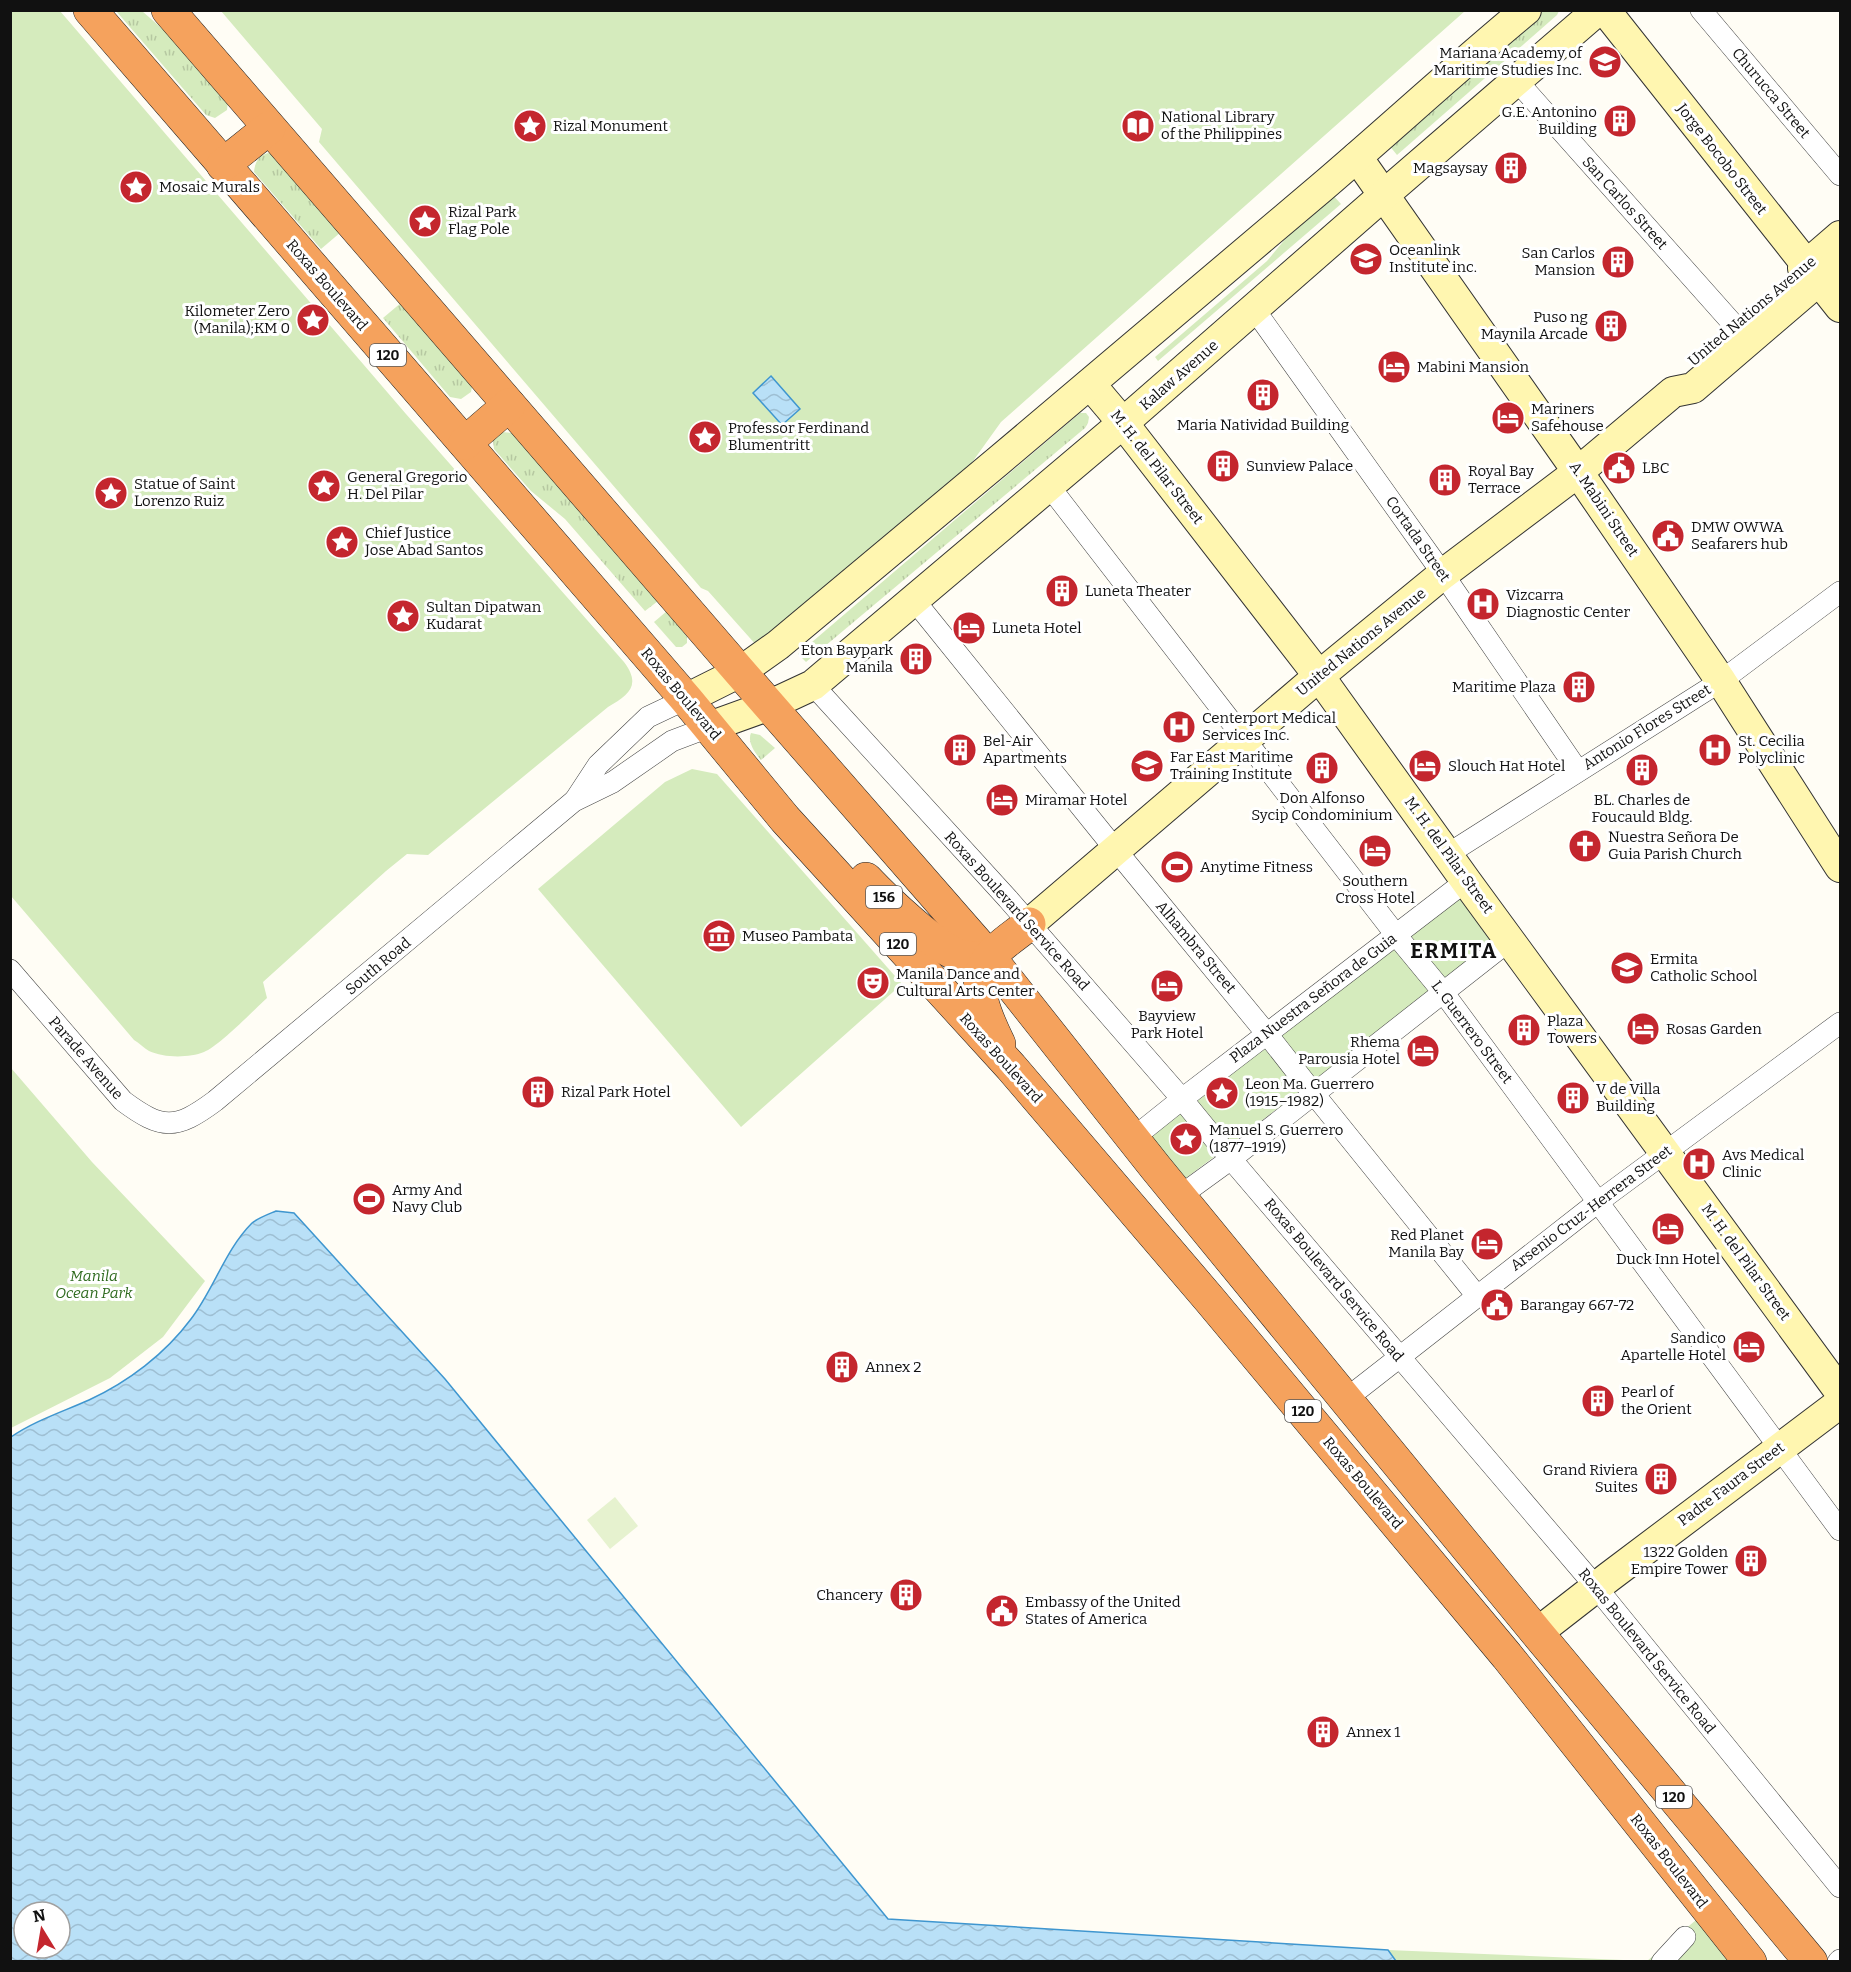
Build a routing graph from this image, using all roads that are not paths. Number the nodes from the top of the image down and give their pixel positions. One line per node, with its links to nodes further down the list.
1 (90, 10): 10 (highway, Roxas Boulevard / 120)
2 (168, 10): 8 (highway, 120)
3 (1526, 10): 9 (street)
4 (1598, 10): 7 (street, Kalaw Avenue)
5 (1605, 10): 14 (street, Jorge Bocobo Street)
6 (1701, 10): 11 (street, Churucca Street)
7 (1517, 81): 12 (street, Kalaw Avenue); 17 (street, San Carlos Street)
8 (269, 128): 10 (highway); 20 (highway, 120)
9 (1357, 157): 12 (street, A. Mabini Street); 18 (street)
10 (223, 165): 22 (highway, Roxas Boulevard / 120)
11 (1840, 175)
12 (1385, 194): 16 (street, Kalaw Avenue); 23 (street, A. Mabini Street)
13 (1840, 236): 14 (street, United Nations Avenue)
14 (1822, 269): 15 (street, Jorge Bocobo Street); 17 (street, United Nations Avenue); 19 (street, United Nations Avenue)
15 (1840, 308)
16 (1254, 309): 21 (street, Kalaw Avenue); 25 (street, Cortada Street)
17 (1734, 325): 19 (street, United Nations Avenue)
18 (1090, 384): 21 (street, M. H. del Pilar Street); 28 (street)
19 (1673, 392): 23 (street, United Nations Avenue)
20 (509, 405): 22 (highway); 28 (highway, 120)
21 (1123, 423): 24 (street, Kalaw Avenue); 29 (street, M. H. del Pilar Street)
22 (465, 443): 32 (highway, Roxas Boulevard / 120)
23 (1578, 472): 25 (street, United Nations Avenue); 30 (street, A. Mabini Street)
24 (1049, 486): 27 (street, Kalaw Avenue); 35 (street, L. Guerrero Street)
25 (1443, 574): 29 (street, United Nations Avenue); 36 (street, Cortada Street)
26 (1840, 592): 30 (street, Antonio Flores Street)
27 (914, 600): 31 (street, Kalaw Avenue); 39 (street, Alhambra Street)
28 (740, 672): 32 (street); 33 (highway, 120)
29 (1319, 676): 35 (street, United Nations Avenue); 40 (street, M. H. del Pilar Street)
30 (1721, 681): 36 (street, Antonio Flores Street); 41 (street, A. Mabini Street)
31 (813, 685): 33 (street, Kalaw Avenue); 43 (street, Roxas Boulevard Service Road)
32 (686, 699): 34 (highway, Roxas Boulevard / 120); 37 (street, South Road)
33 (770, 705): 34 (street, Kalaw Avenue); 46 (highway, 120)
34 (709, 727): 37 (street, South Road); 38 (highway, Roxas Boulevard / 120)
35 (1245, 739): 39 (street, United Nations Avenue); 44 (street, L. Guerrero Street)
36 (1578, 771): 40 (street, Antonio Flores Street)
37 (574, 801): 54 (street, South Road)
38 (786, 819): 46 (highway, 156); 51 (highway, Roxas Boulevard / 120)
39 (1115, 849): 43 (street, United Nations Avenue); 50 (street, Alhambra Street)
40 (1448, 854): 42 (street, M. H. del Pilar Street)
41 (1840, 867)
42 (1466, 881): 44 (street, Plaza Nuestra Señora de Guia); 45 (street, M. H. del Pilar Street)
43 (1029, 924): 46 (highway); 53 (street, Roxas Boulevard Service Road)
44 (1396, 935): 48 (street, L. Guerrero Street); 50 (street, Plaza Nuestra Señora de Guia)
45 (1510, 940): 48 (street); 56 (street, M. H. del Pilar Street)
46 (989, 957): 51 (highway); 55 (highway, 120)
47 (10, 970): 54 (street, Parade Avenue)
48 (1443, 992): 52 (street); 59 (street, L. Guerrero Street)
49 (1840, 1023): 56 (street, Arsenio Cruz-Herrera Street)
50 (1268, 1034): 52 (street, Alhambra Street); 53 (street, Plaza Nuestra Señora de Guia)
51 (1011, 1067): 72 (highway, Roxas Boulevard / 120)
52 (1314, 1094): 57 (street); 60 (street, Alhambra Street)
53 (1182, 1099): 55 (street, Plaza Nuestra Señora de Guia); 57 (street, Roxas Boulevard Service Road)
54 (176, 1123)
55 (1132, 1139): 58 (highway, 120)
56 (1665, 1152): 59 (street, Arsenio Cruz-Herrera Street); 62 (street, M. H. del Pilar Street)
57 (1231, 1159): 58 (street); 61 (street, Roxas Boulevard Service Road)
58 (1180, 1197): 63 (highway, 120)
59 (1598, 1202): 60 (street, Arsenio Cruz-Herrera Street); 65 (street, L. Guerrero Street)
60 (1477, 1296): 61 (street, Arsenio Cruz-Herrera Street)
61 (1399, 1356): 63 (street, Arsenio Cruz-Herrera Street); 67 (street, Roxas Boulevard Service Road)
62 (1840, 1392)
63 (1346, 1399): 68 (highway, 120)
64 (1840, 1403): 65 (street, Padre Faura Street)
65 (1779, 1448): 66 (street, L. Guerrero Street); 67 (street, Padre Faura Street)
66 (1840, 1530)
67 (1596, 1587): 68 (street, Padre Faura Street); 69 (street, Roxas Boulevard Service Road)
68 (1537, 1633): 73 (highway, 120)
69 (1840, 1887)
70 (1685, 1937): 71 (street)
71 (1662, 1962)
72 (1750, 1962)
73 (1811, 1962)

